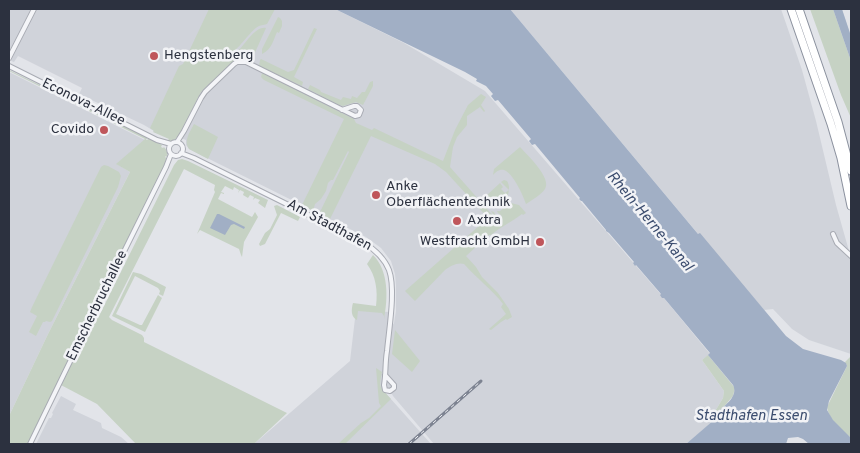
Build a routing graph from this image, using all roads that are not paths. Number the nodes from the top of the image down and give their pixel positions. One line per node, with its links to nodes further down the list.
1 (34, 9): 4 (street)
2 (791, 9): 12 (highway)
3 (800, 9): 11 (highway)
4 (9, 58)
5 (9, 66): 8 (street, Econova-Allee)
6 (342, 110): 7 (street)
7 (179, 143): 8 (street); 9 (street)
8 (170, 146): 10 (street)
9 (182, 151): 10 (street); 15 (street, Am Stadthafen)
10 (173, 155): 16 (street, Emscherbruchallee)
11 (851, 171)
12 (851, 206)
13 (833, 234): 14 (street)
14 (851, 256)
15 (386, 374)
16 (30, 444)

